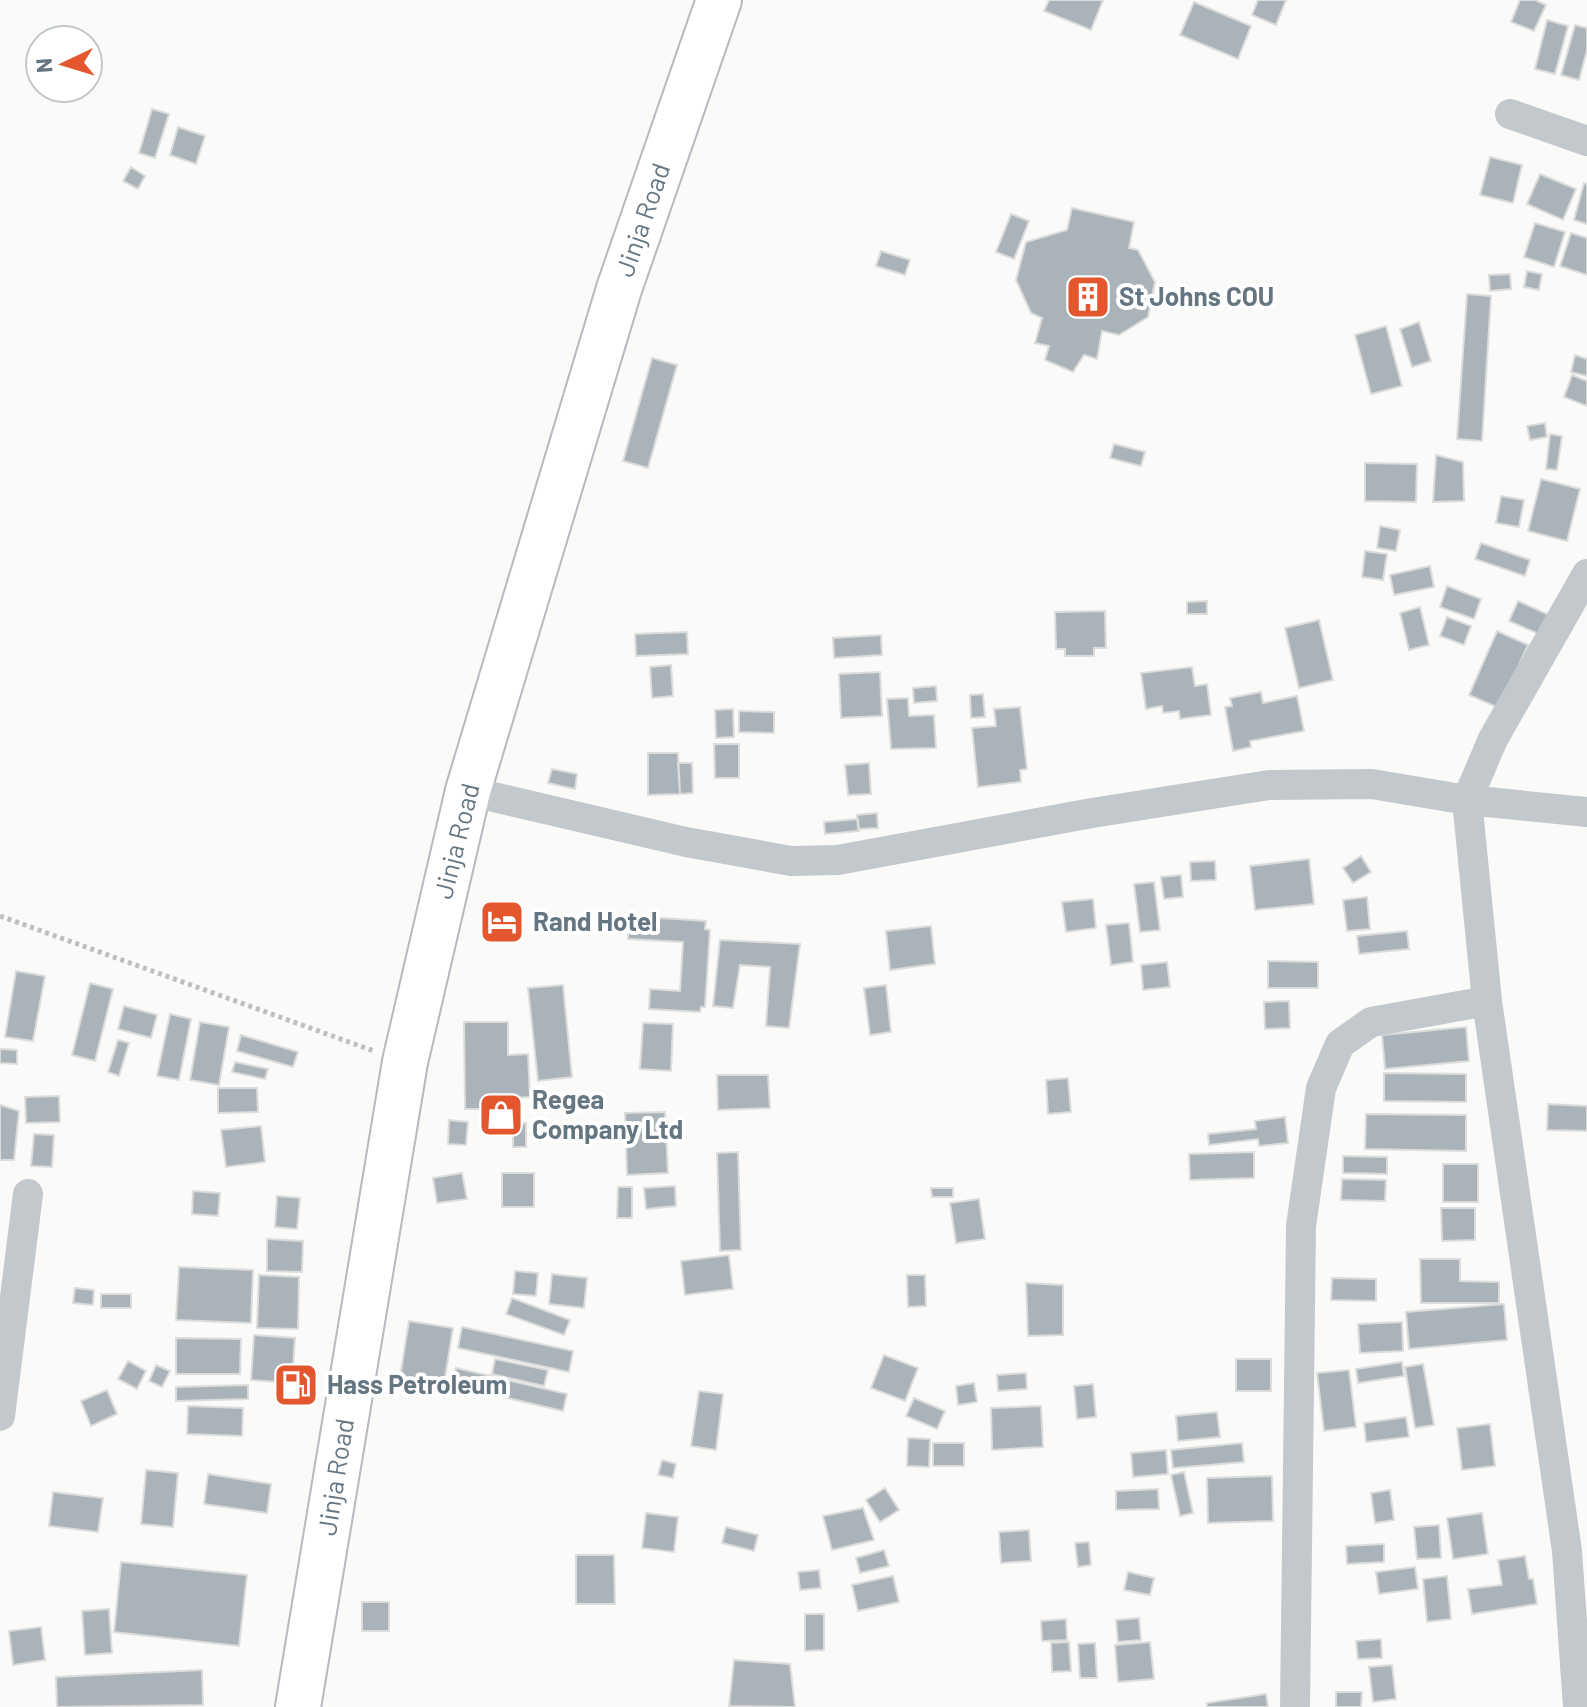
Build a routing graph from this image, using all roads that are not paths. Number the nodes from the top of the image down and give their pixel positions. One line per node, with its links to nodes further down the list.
1 (719, 0): 5 (main road, Jinja Road)
2 (1510, 114): 3 (street)
3 (1587, 141)
4 (1587, 574): 6 (street)
5 (468, 791): 6 (street); 11 (main road, Jinja Road)
6 (1467, 800): 7 (street); 8 (street)
7 (1587, 812)
8 (1487, 1001): 12 (street); 13 (street)
9 (28, 1194): 10 (street)
10 (0, 1416)
11 (298, 1707)
12 (1295, 1707)
13 (1578, 1707)

